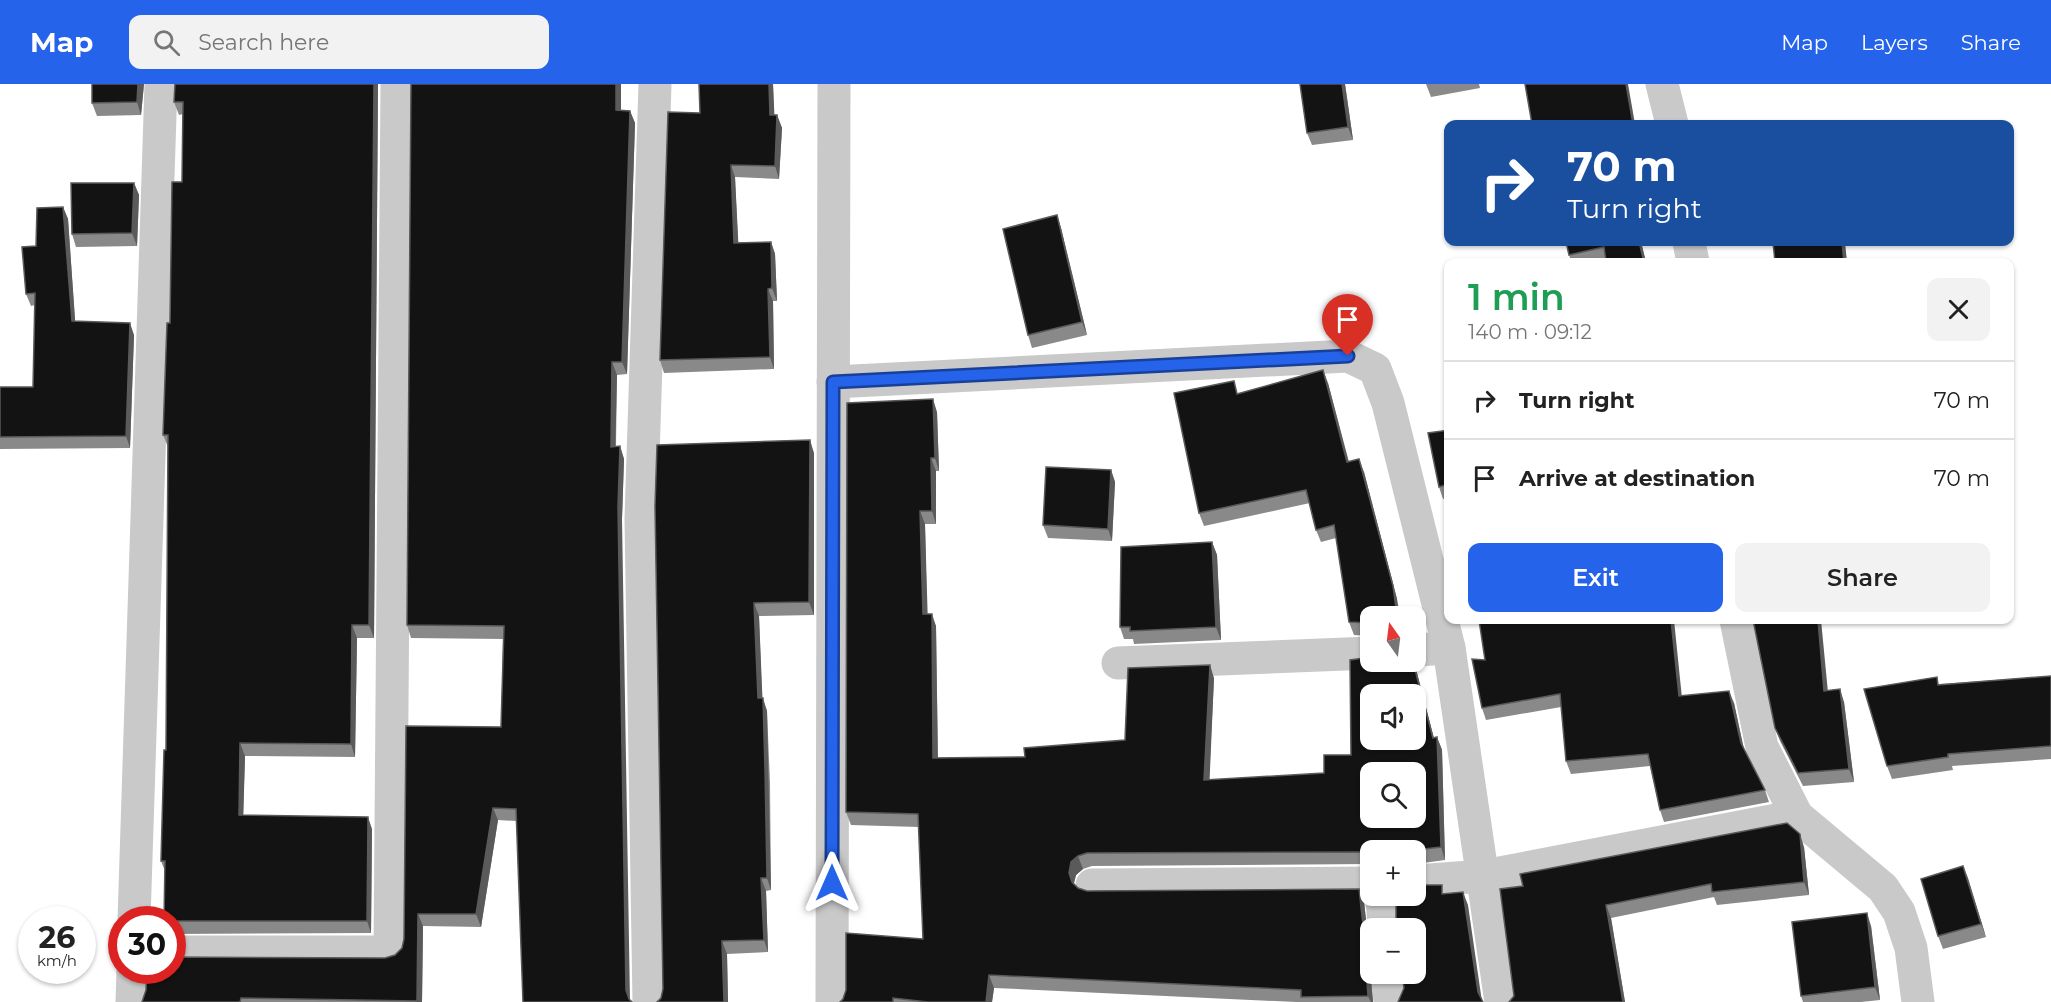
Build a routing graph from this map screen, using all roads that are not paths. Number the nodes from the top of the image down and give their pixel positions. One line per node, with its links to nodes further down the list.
1 (161, 84): 18 (street)
2 (397, 84): 19 (street)
3 (655, 84): 23 (street)
4 (834, 84): 7 (street)
5 (1662, 84): 6 (street)
6 (1671, 120)
7 (833, 382): 9 (street); 24 (street)
8 (1737, 624): 13 (street)
9 (1449, 648): 10 (street); 14 (street)
10 (1426, 649)
11 (1360, 652): 12 (street)
12 (1118, 663)
13 (1797, 816): 14 (street); 27 (street)
14 (1484, 876): 15 (street); 26 (street)
15 (1426, 880)
16 (1360, 883): 17 (street)
17 (1092, 885)
18 (134, 906)
19 (186, 952)
20 (133, 984): 22 (street)
21 (1389, 984): 25 (street)
22 (132, 1002)
23 (649, 1002)
24 (832, 1002)
25 (1390, 1002)
26 (1501, 1002)
27 (1918, 1002)

